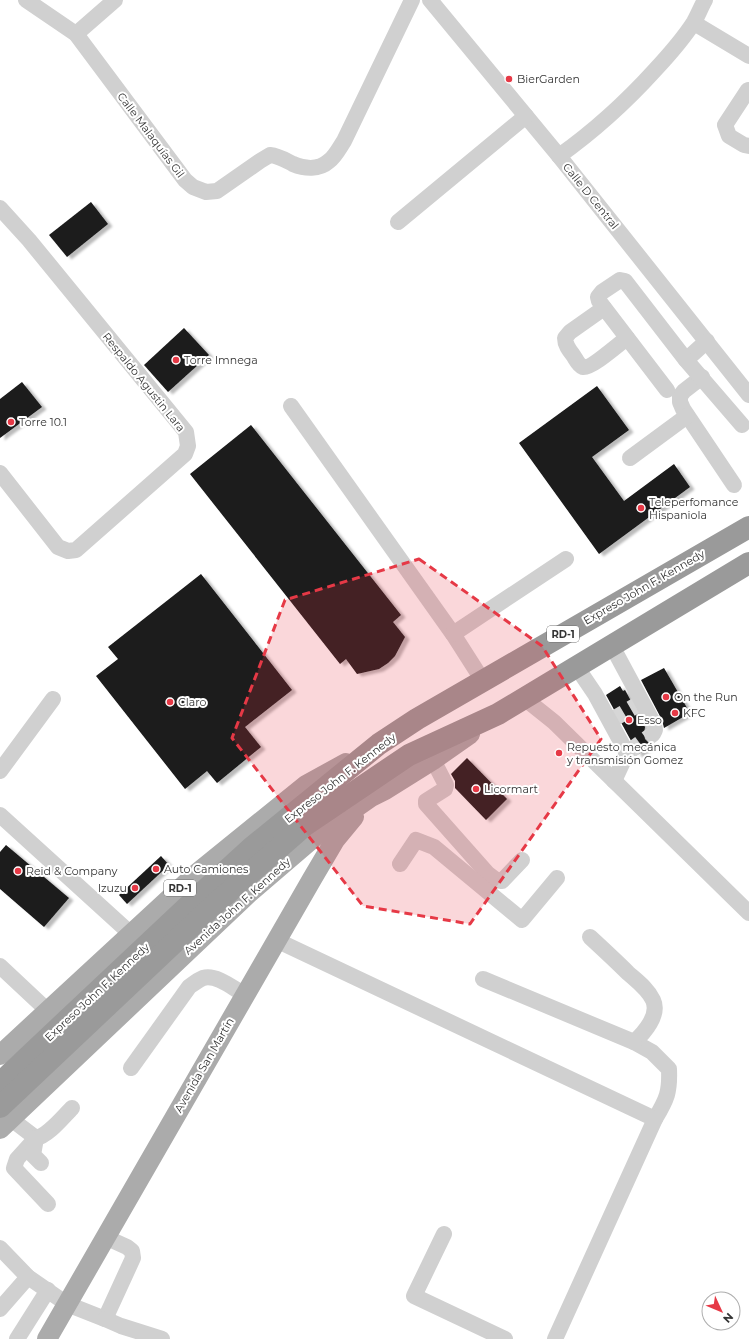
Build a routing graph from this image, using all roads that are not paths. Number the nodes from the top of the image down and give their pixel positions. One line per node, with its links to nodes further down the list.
1 (26, 0): 7 (street, Calle Malaquías Gil)
2 (114, 0): 7 (street)
3 (412, 0): 7 (street, Calle Malaquías Gil)
4 (430, 0): 10 (street, Calle D Central)
5 (705, 0): 6 (street)
6 (694, 23): 8 (street); 12 (street)
7 (76, 34)
8 (749, 56)
9 (748, 89): 11 (street)
10 (526, 116): 12 (street, Calle D Central); 14 (street)
11 (749, 146)
12 (559, 156): 17 (street, Calle D Central)
13 (0, 208): 26 (street, Respaldo Agustin Lara)
14 (398, 222)
15 (604, 308): 16 (street); 16 (street); 18 (street)
16 (627, 338): 20 (street)
17 (706, 341): 18 (street); 21 (street, Calle D Central)
18 (686, 360): 19 (street)
19 (702, 377): 23 (street); 24 (street)
20 (667, 390)
21 (749, 395)
22 (291, 406): 31 (street)
23 (687, 416): 25 (street); 27 (street)
24 (742, 425)
25 (630, 458)
26 (0, 473)
27 (734, 485)
28 (749, 527): 34 (highway, Expreso John F. Kennedy / RD-1)
29 (566, 559): 31 (street)
30 (749, 563): 32 (highway, Expreso John F. Kennedy / RD-1)
31 (454, 634): 34 (street)
32 (612, 646): 33 (highway, Expreso John F. Kennedy / RD-1); 38 (street)
33 (576, 666): 35 (highway, Expreso John F. Kennedy / RD-1); 42 (street)
34 (483, 681): 39 (highway, Expreso John F. Kennedy / RD-1)
35 (524, 698): 37 (highway, Expreso John F. Kennedy / RD-1); 42 (street)
36 (53, 699): 41 (street)
37 (498, 714): 40 (main road, Avenida John F. Kennedy / RD-1); 48 (highway, Expreso John F. Kennedy / RD-1)
38 (653, 734)
39 (379, 744): 48 (highway, Expreso John F. Kennedy / RD-1); 50 (main road, RD-1)
40 (433, 760): 43 (main road, Avenida John F. Kennedy / RD-1); 45 (street)
41 (0, 771)
42 (614, 782): 49 (street)
43 (371, 797): 52 (main road, Avenida San Martín); 62 (main road, Avenida John F. Kennedy / RD-1)
44 (0, 815): 50 (street)
45 (522, 860)
46 (400, 864): 47 (street)
47 (557, 878)
48 (208, 898): 60 (highway, Expreso John F. Kennedy / RD-1); 62 (highway, Expreso John F. Kennedy / RD-1)
49 (749, 913)
50 (131, 934): 56 (main road, RD-1)
51 (590, 937): 57 (street)
52 (276, 940): 55 (main road, Avenida San Martín); 63 (street)
53 (0, 966): 56 (street)
54 (483, 979): 57 (street)
55 (245, 995): 59 (street); 68 (main road, Avenida San Martín)
56 (48, 1011): 58 (main road, RD-1)
57 (634, 1042): 63 (street)
58 (0, 1055)
59 (131, 1068)
60 (0, 1083)
61 (72, 1108): 64 (street)
62 (4, 1118): 64 (street)
63 (655, 1119): 79 (street)
64 (36, 1138): 65 (street); 66 (street)
65 (41, 1163)
66 (48, 1204)
67 (444, 1234): 78 (street)
68 (105, 1237): 72 (main road, Avenida San Martín); 74 (street)
69 (0, 1248): 70 (street)
70 (28, 1277): 71 (street); 73 (street)
71 (48, 1290): 72 (street); 75 (street)
72 (67, 1304): 74 (street); 76 (main road, Avenida San Martín)
73 (0, 1309)
74 (105, 1319): 77 (street)
75 (17, 1339)
76 (47, 1339)
77 (162, 1339)
78 (505, 1339)
79 (555, 1339)

